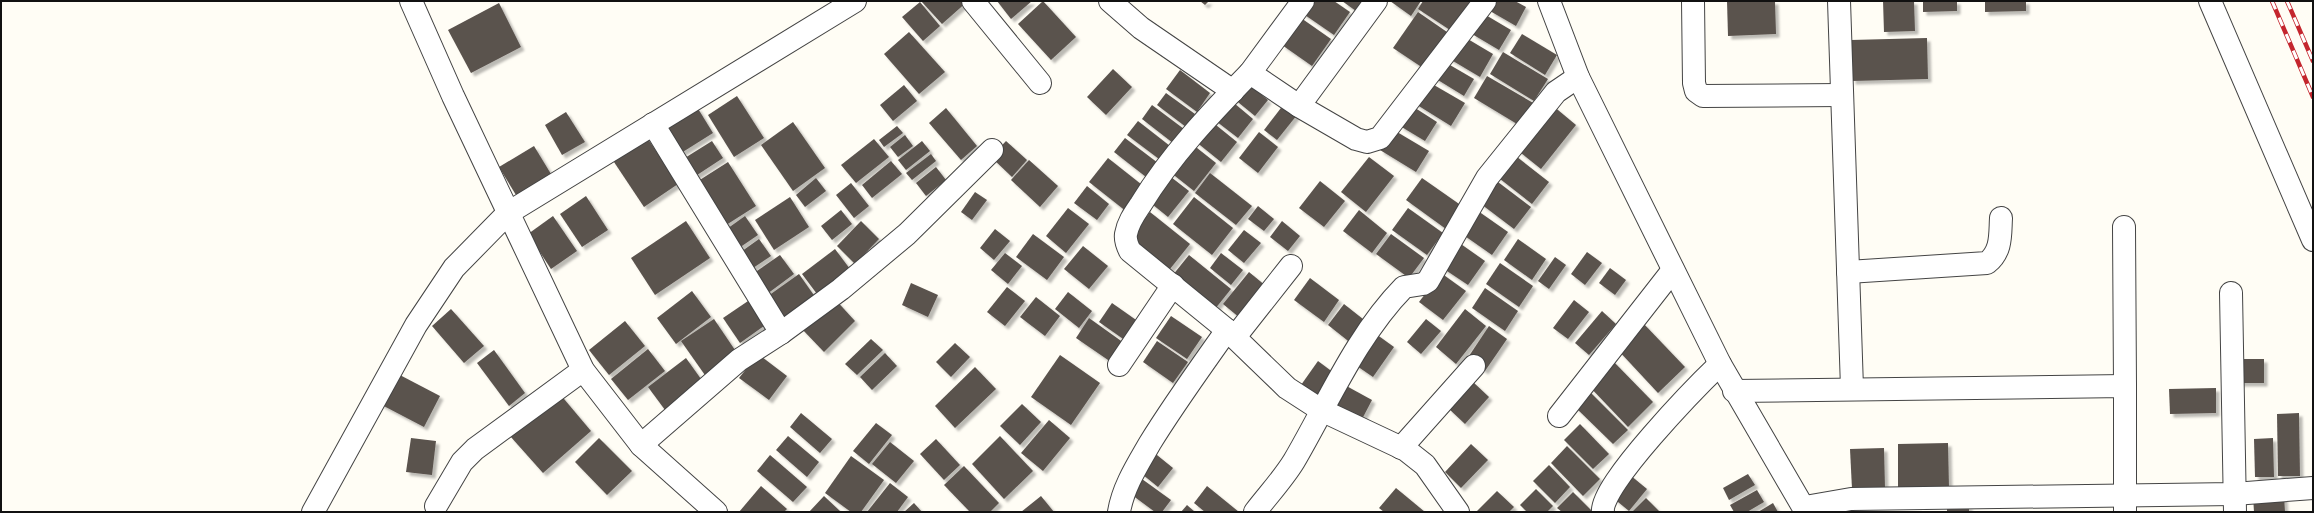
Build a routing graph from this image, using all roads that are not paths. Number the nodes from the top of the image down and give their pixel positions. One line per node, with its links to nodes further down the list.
1 (412, 1): 20 (street)
2 (855, 1): 18 (street)
3 (973, 1): 14 (street)
4 (1110, 1): 15 (street)
5 (1303, 1): 12 (street)
6 (1376, 1): 17 (street)
7 (1485, 1): 17 (street)
8 (1549, 1): 13 (street)
9 (1692, 1): 16 (street)
10 (1839, 1): 16 (street)
11 (2210, 1): 23 (street)
12 (1250, 73): 15 (street); 17 (street)
13 (1578, 77): 25 (street); 38 (street)
14 (1040, 83)
15 (1233, 91): 27 (street)
16 (1841, 95): 26 (street)
17 (1299, 106)
18 (653, 124): 20 (street); 29 (street)
19 (992, 150): 29 (street)
20 (508, 213): 34 (street); 48 (street)
21 (2001, 218): 26 (street)
22 (2124, 228): 35 (street)
23 (2313, 240)
24 (1291, 266): 30 (street)
25 (1673, 270): 31 (street); 39 (street)
26 (1848, 272): 36 (street)
27 (1173, 285): 30 (street); 32 (street)
28 (2231, 293): 44 (street)
29 (781, 333): 40 (street)
30 (1231, 333): 38 (street); 50 (street)
31 (1720, 364): 37 (street); 53 (street)
32 (1119, 365)
33 (1474, 366): 41 (street)
34 (583, 370): 40 (street); 46 (street)
35 (2125, 386): 36 (street); 43 (street)
36 (1852, 388): 37 (street)
37 (1734, 391): 47 (street)
38 (1321, 410): 41 (street); 51 (street)
39 (1559, 416)
40 (641, 445): 49 (street)
41 (1401, 448): 52 (street)
42 (2313, 488): 44 (street)
43 (2125, 503): 44 (street); 45 (street)
44 (2234, 503)
45 (2032, 504): 47 (street)
46 (438, 510)
47 (1806, 510)
48 (313, 512)
49 (716, 512)
50 (1119, 512)
51 (1255, 512)
52 (1458, 512)
53 (1603, 512)

